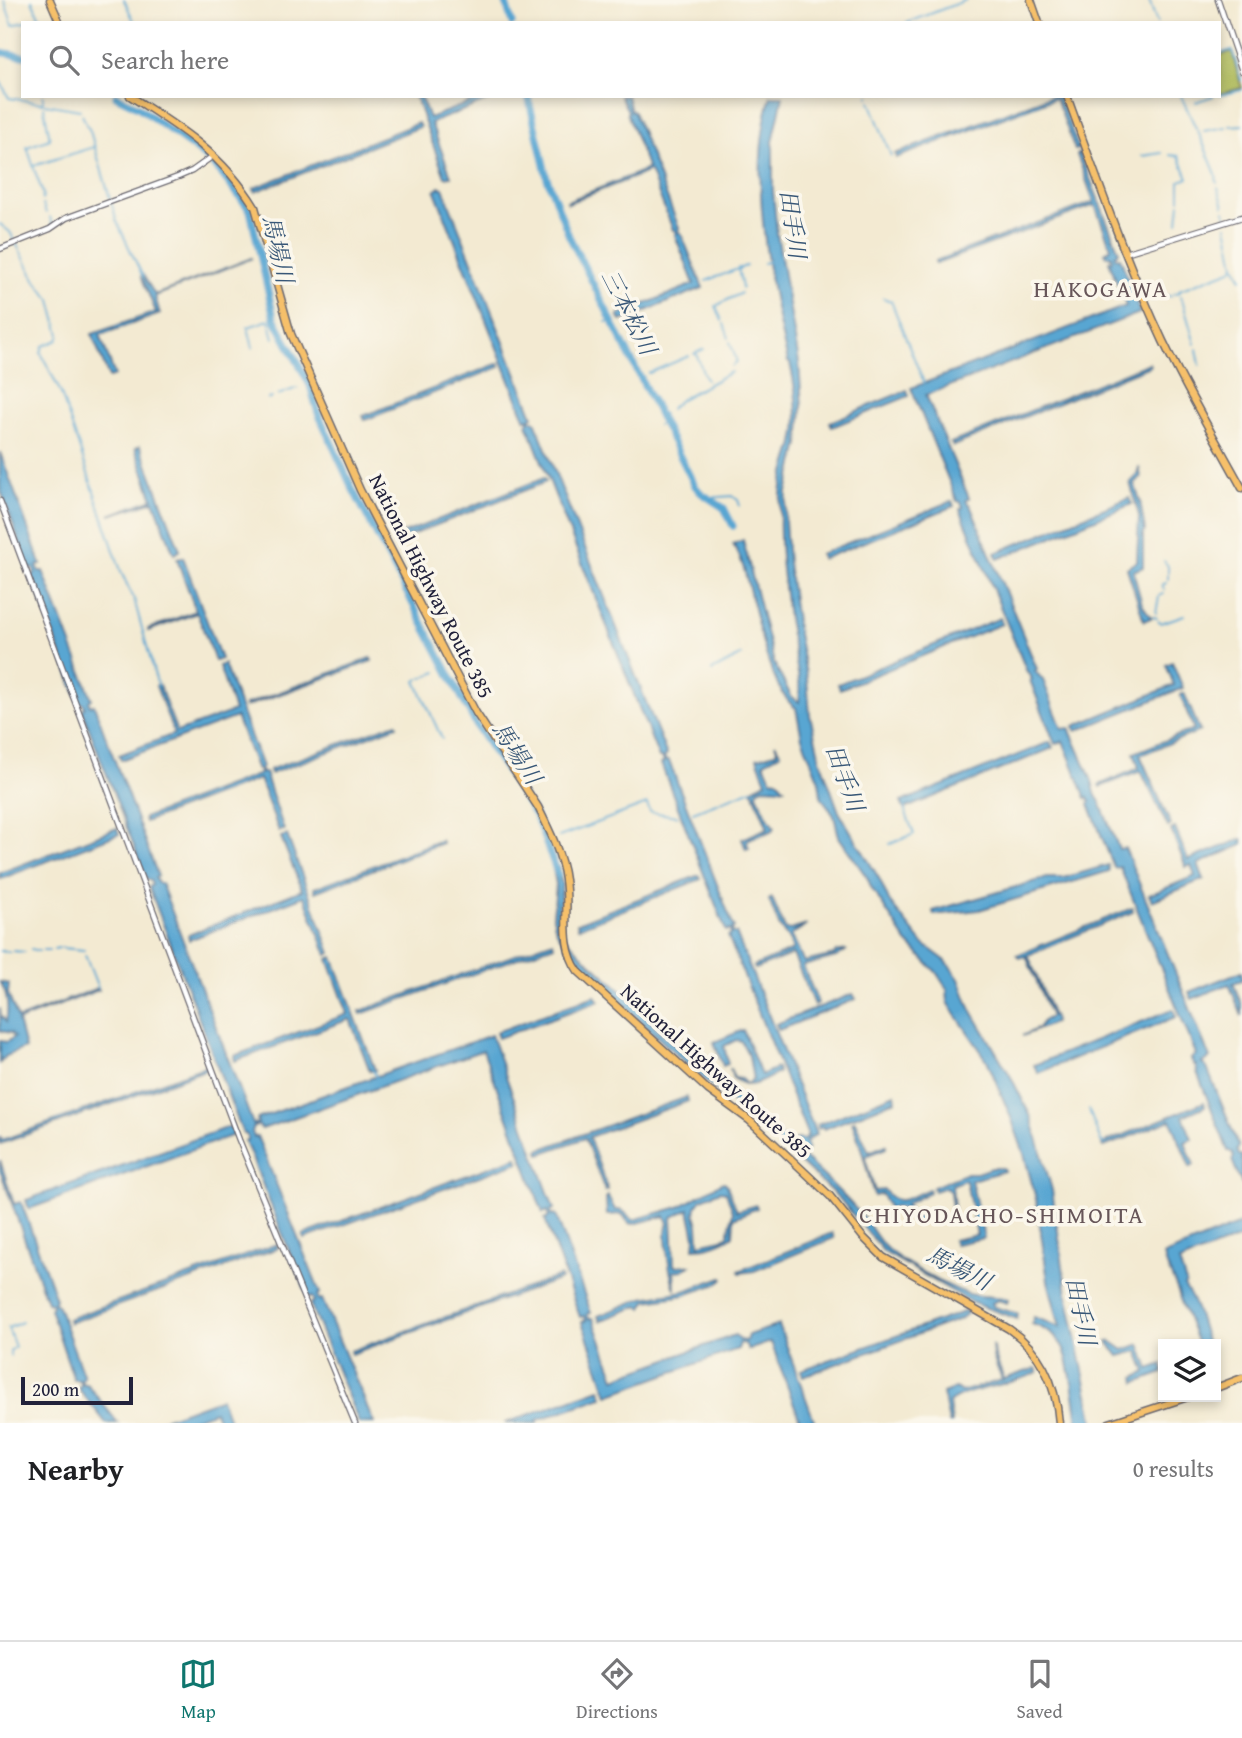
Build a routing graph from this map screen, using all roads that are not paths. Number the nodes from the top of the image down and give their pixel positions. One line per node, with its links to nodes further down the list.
1 (50, 0): 4 (highway)
2 (1031, 0): 5 (highway)
3 (1218, 0): 6 (street)
4 (59, 21)
5 (1038, 21)
6 (1242, 71)
7 (133, 98): 9 (highway, National Highway Route 385)
8 (1068, 98): 12 (highway)
9 (213, 156): 11 (street); 19 (highway, National Highway Route 385)
10 (1242, 218): 12 (street)
11 (0, 248)
12 (1125, 253): 13 (highway)
13 (1242, 488)
14 (0, 501): 18 (street)
15 (1242, 1378): 16 (highway)
16 (1221, 1386)
17 (1173, 1402): 20 (highway)
18 (355, 1423)
19 (1059, 1423)
20 (1109, 1423)

